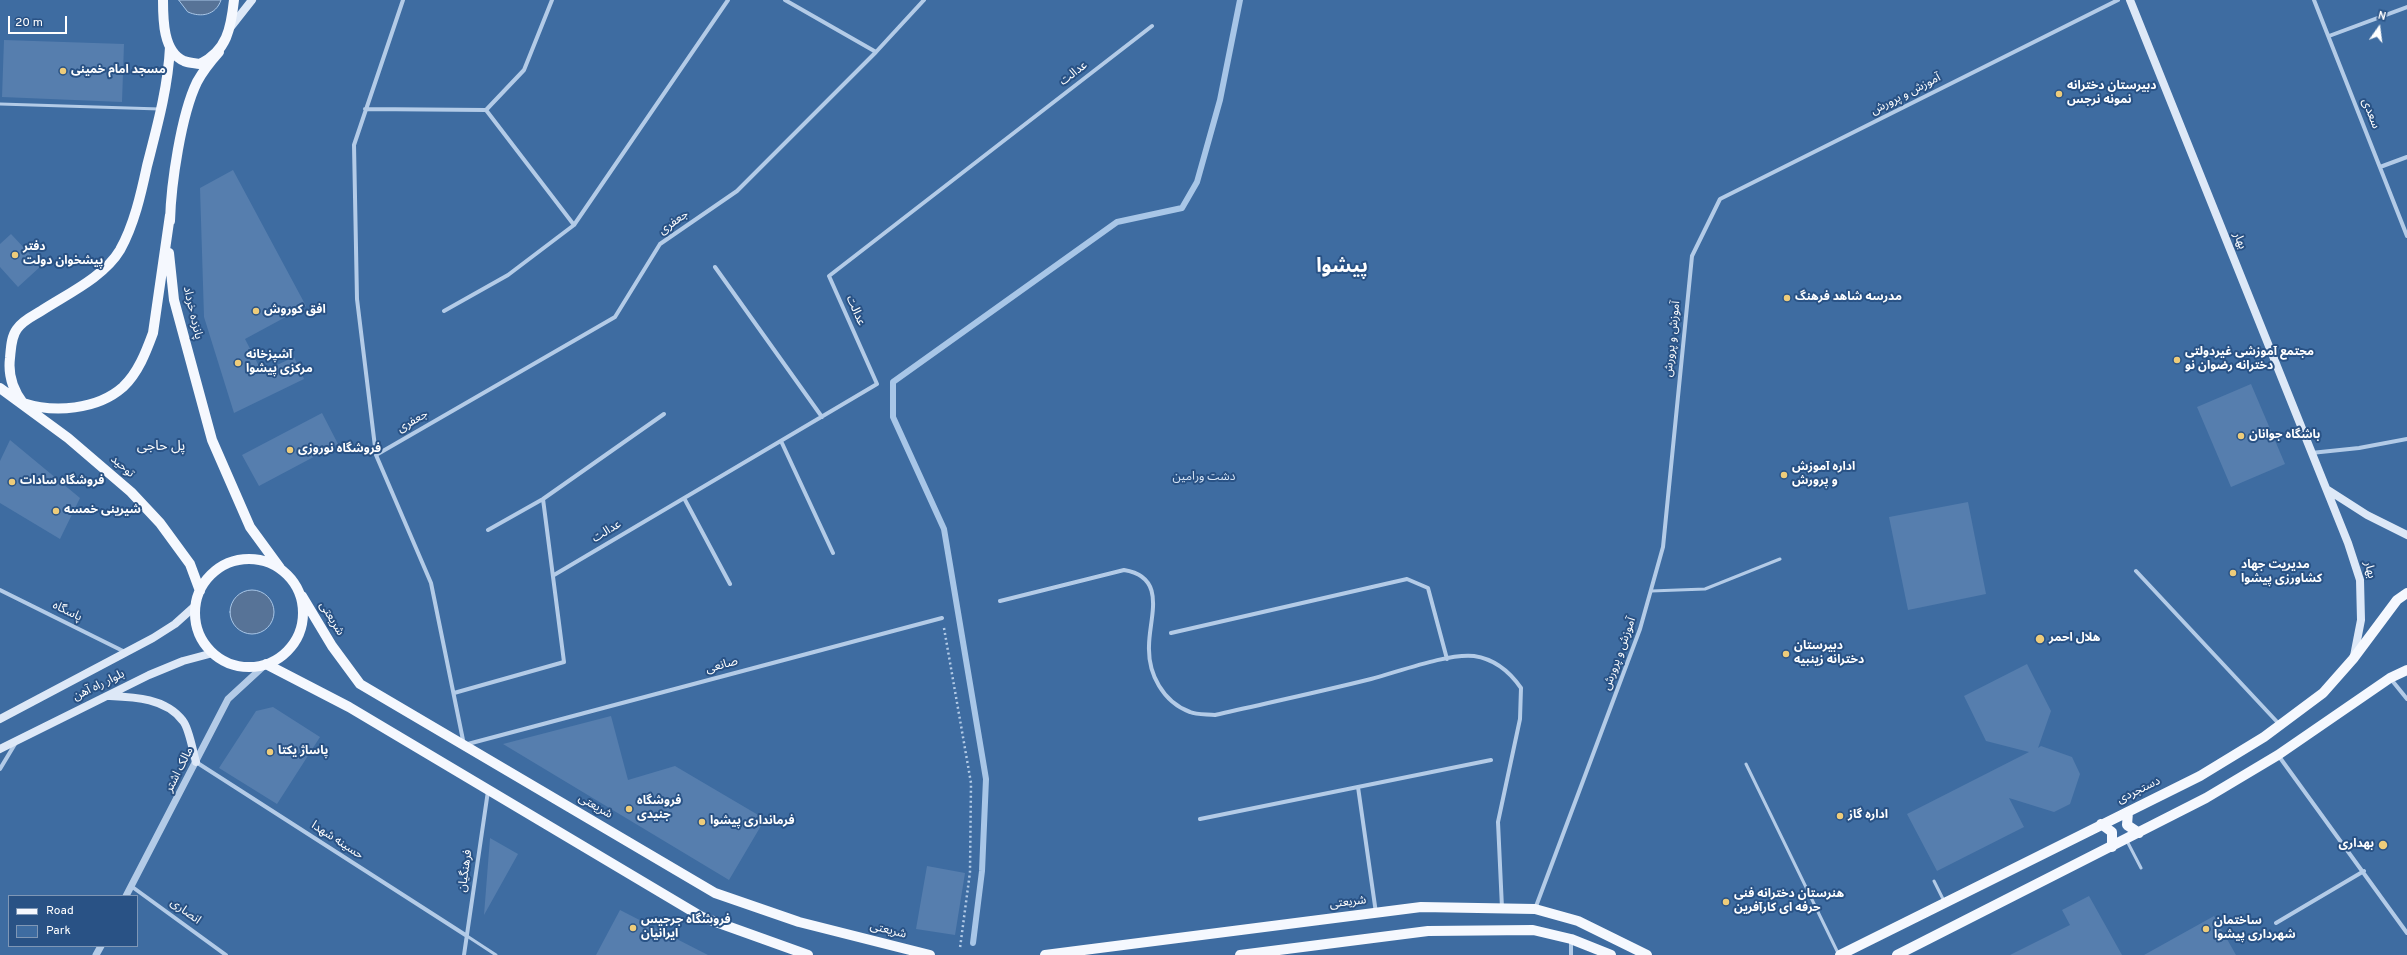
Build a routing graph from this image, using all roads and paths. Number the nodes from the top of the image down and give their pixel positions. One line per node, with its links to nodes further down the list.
1 (163, 0): 16 (main road)
2 (234, 0): 14 (main road, پانزده خرداد)
3 (252, 0): 14 (main road)
4 (403, 0): 21 (street)
5 (552, 0): 22 (street)
6 (728, 0): 26 (street)
7 (785, 0): 18 (street)
8 (924, 0): 18 (street, جعفری)
9 (2118, 0): 51 (street, آموزش و پرورش)
10 (2130, 0): 36 (main road, بهار)
11 (2314, 0): 15 (street, سعدی)
12 (2407, 7): 15 (street)
13 (1152, 26): 33 (street, عدالت)
14 (230, 29): 17 (main road, پانزده خرداد)
15 (2329, 36): 24 (street, سعدی)
16 (170, 47): 17 (main road); 20 (main road)
17 (219, 52): 25 (main road, پانزده خرداد)
18 (876, 52): 37 (street, جعفری)
19 (0, 104): 20 (lane)
20 (162, 109): 31 (main road)
21 (365, 109): 22 (street); 37 (street)
22 (486, 110): 26 (street)
23 (2407, 157): 24 (street)
24 (2380, 167): 27 (street, سعدی)
25 (170, 215): 31 (main road); 45 (main road, پانزده خرداد)
26 (574, 225): 29 (street)
27 (2407, 236)
28 (715, 267): 33 (street)
29 (444, 312)
30 (0, 388): 31 (main road, توحید)
31 (22, 403): 50 (main road, توحید)
32 (664, 414): 40 (street)
33 (822, 417): 35 (street, عدالت)
34 (2407, 439): 36 (street)
35 (781, 441): 39 (street, عدالت); 43 (street)
36 (2311, 453): 38 (main road, بهار)
37 (376, 455): 65 (street)
38 (2328, 490): 42 (main road); 61 (main road, بهار)
39 (684, 498): 47 (street, عدالت); 48 (street)
40 (543, 499): 41 (street); 47 (street)
41 (488, 530)
42 (2407, 535)
43 (833, 553)
44 (1780, 559): 51 (lane)
45 (280, 568): 50 (main road); 53 (main road)
46 (2136, 571): 69 (street)
47 (554, 575): 65 (street)
48 (730, 584)
49 (0, 590): 58 (street, پاسگاه)
50 (200, 591): 55 (main road)
51 (1651, 591): 93 (street, آموزش و پرورش)
52 (2407, 593): 61 (main road, دستجردی)
53 (302, 596): 62 (main road); 71 (main road, شریعتی)
54 (1000, 601): 60 (street)
55 (195, 606): 58 (main road, بلوار راه آهن); 59 (main road)
56 (942, 618): 71 (street, صانعی); 99 (path)
57 (1171, 633): 60 (street)
58 (125, 652): 68 (main road, بلوار راه آهن)
59 (213, 653): 62 (main road); 66 (main road, بلوار راه آهن)
60 (1447, 659): 92 (street)
61 (2353, 659): 69 (main road, دستجردی)
62 (266, 664): 75 (street, مالک اشتر); 79 (main road)
63 (2407, 670): 64 (main road)
64 (2390, 678): 67 (street); 73 (main road)
65 (454, 693): 71 (street)
66 (106, 696): 70 (main road, بلوار راه آهن); 75 (main road)
67 (2407, 699)
68 (0, 719)
69 (2280, 725): 80 (main road, دستجردی)
70 (17, 740): 72 (main road, بلوار راه آهن); 77 (street)
71 (464, 745): 105 (main road, شریعتی)
72 (0, 749)
73 (2278, 755): 83 (main road); 87 (street)
74 (1491, 760): 78 (street)
75 (196, 762): 89 (street, مالک اشتر); 97 (street, حسینه شهدا)
76 (1746, 764): 111 (lane)
77 (0, 769)
78 (1358, 787): 81 (street); 94 (street)
79 (488, 790): 97 (street, فرهنگیان); 100 (main road)
80 (2128, 812): 82 (main road, دستجردی); 83 (main road)
81 (1200, 819)
82 (2101, 824): 85 (main road); 91 (main road, دستجردی)
83 (2139, 833): 84 (main road)
84 (2126, 839): 85 (main road); 86 (lane)
85 (2112, 847): 112 (main road)
86 (2142, 868)
87 (2364, 871): 95 (street); 96 (street)
88 (1934, 881): 91 (lane)
89 (131, 886): 90 (street, مالک اشتر); 101 (street, انصاری)
90 (126, 895)
91 (1945, 902): 111 (main road, دستجردی)
92 (1502, 909): 93 (main road, شریعتی); 94 (main road, شریعتی)
93 (1535, 909): 110 (main road, شریعتی)
94 (1376, 913): 106 (main road, شریعتی)
95 (2276, 923)
96 (2407, 933)
97 (467, 936): 102 (street, فرهنگیان); 103 (lane)
98 (1571, 939): 107 (main road); 108 (street); 109 (main road)
99 (960, 948)
100 (793, 953): 104 (main road)
101 (226, 955)
102 (464, 955)
103 (496, 955)
104 (808, 955)
105 (930, 955)
106 (1045, 955)
107 (1240, 955)
108 (1571, 955)
109 (1611, 955)
110 (1647, 955)
111 (1839, 955)
112 (1897, 955)

